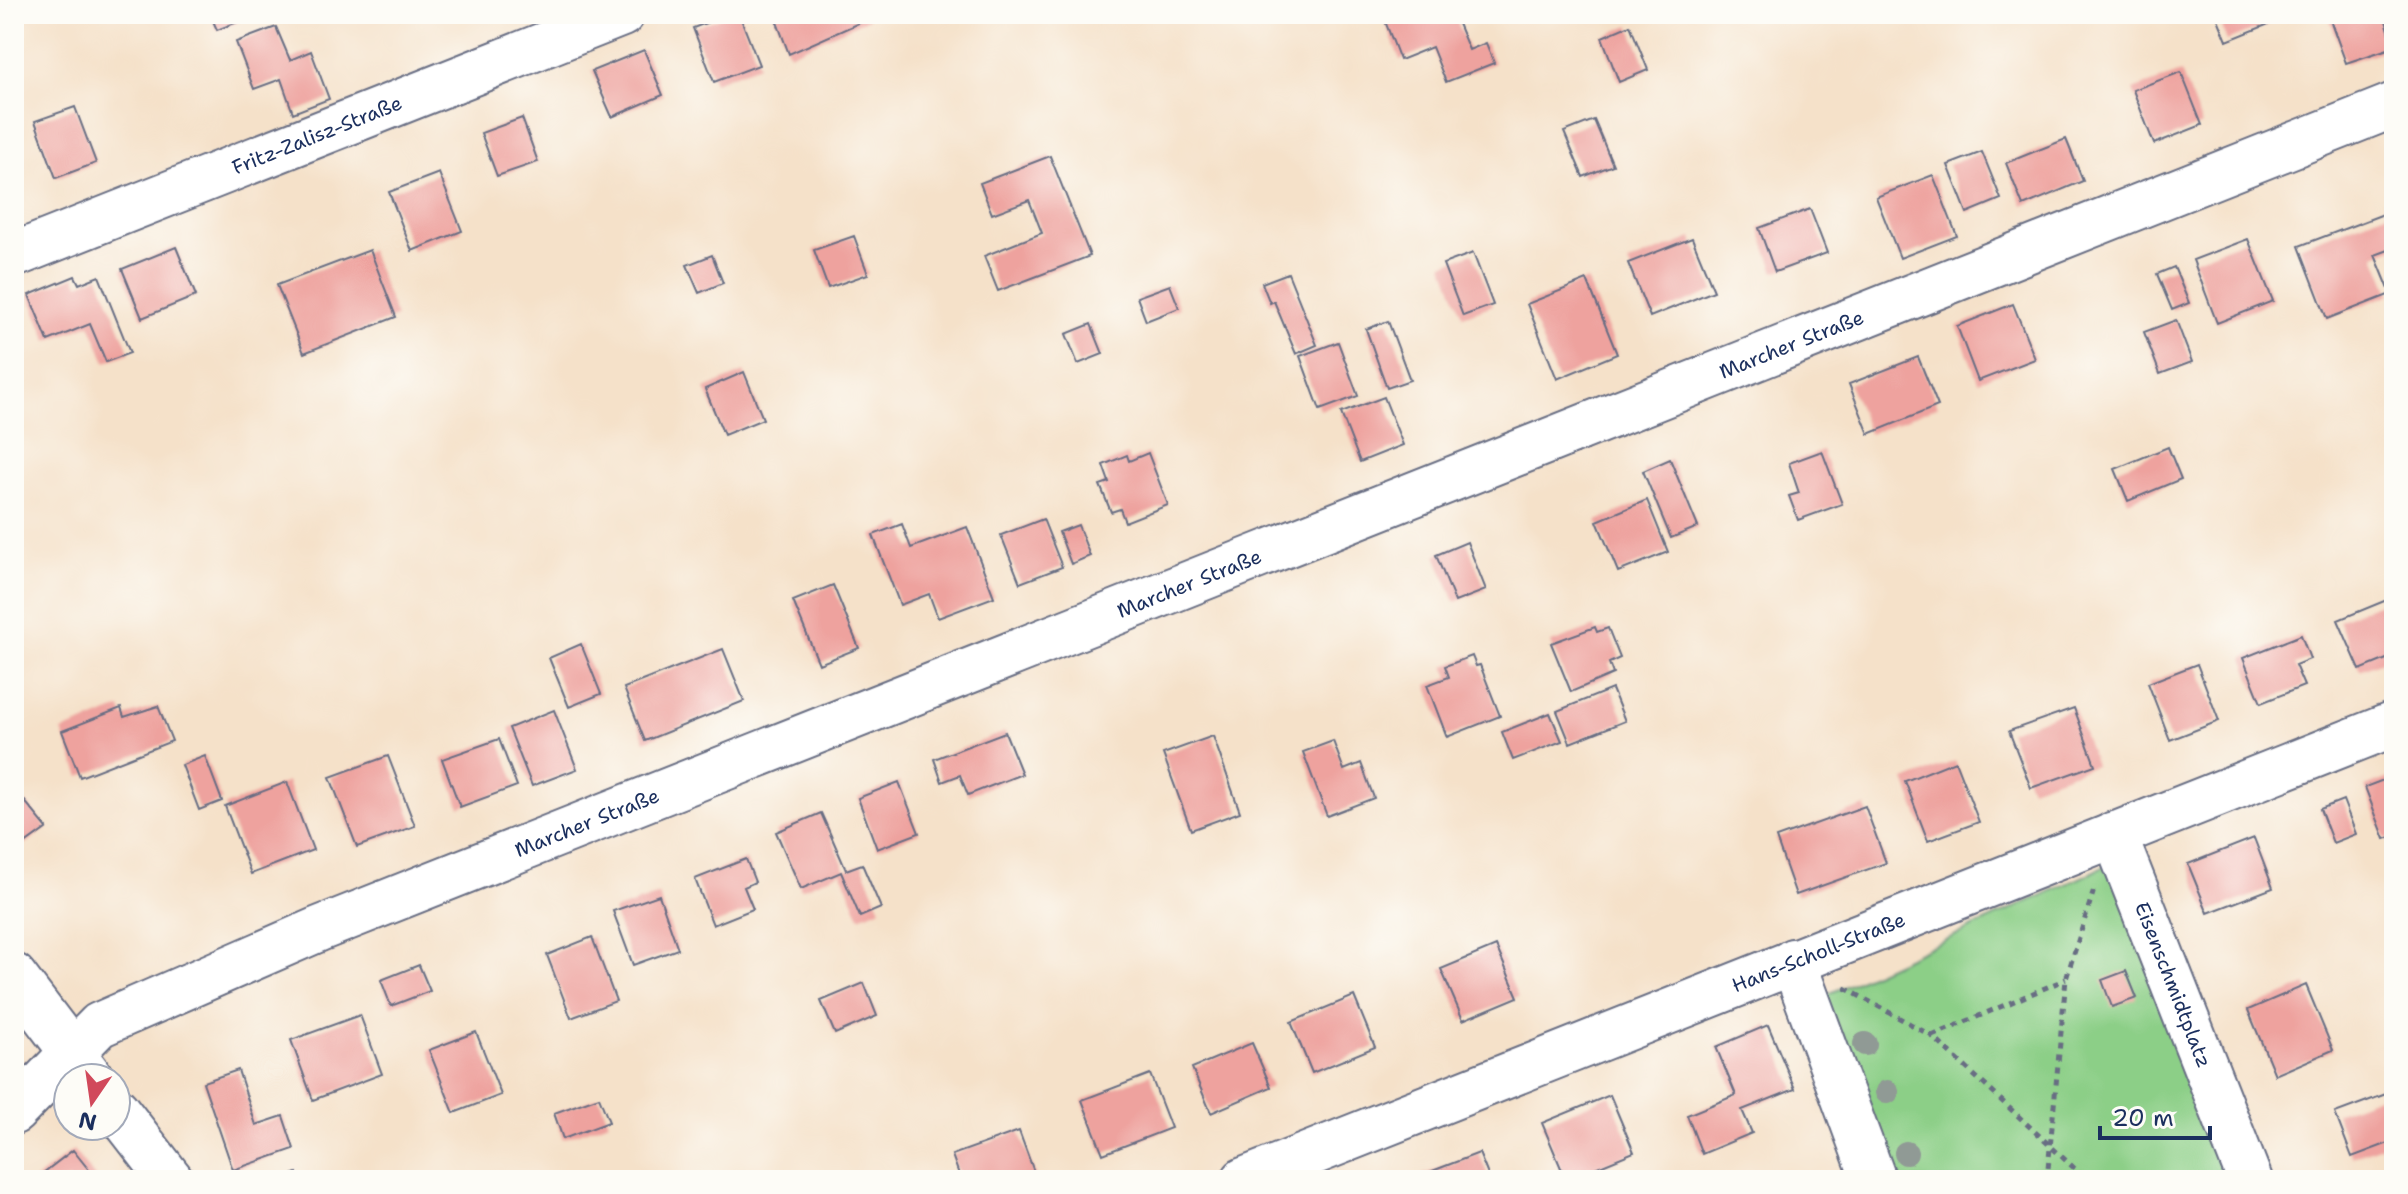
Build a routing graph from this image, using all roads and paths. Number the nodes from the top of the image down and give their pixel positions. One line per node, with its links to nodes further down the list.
1 (622, 14): 3 (street, Fritz-Zalisz-Straße)
2 (2394, 105): 11 (street, Marcher Straße)
3 (14, 255)
4 (2394, 724): 5 (street, Hans-Scholl-Straße)
5 (2114, 834): 6 (street, Hans-Scholl-Straße); 8 (path); 21 (street, Eisenschmidtplatz)
6 (1793, 961): 9 (path); 17 (street, Hans-Scholl-Straße); 18 (street)
7 (14, 976): 10 (street)
8 (2066, 979): 9 (path); 15 (path)
9 (1932, 1036): 15 (path)
10 (79, 1062)
11 (84, 1062)
12 (52, 1086): 13 (street, Marcher Straße)
13 (14, 1112)
14 (132, 1130): 16 (street)
15 (2050, 1146): 19 (path); 20 (path)
16 (171, 1180)
17 (1244, 1180)
18 (1874, 1180)
19 (2047, 1180)
20 (2087, 1180)
21 (2250, 1180)

